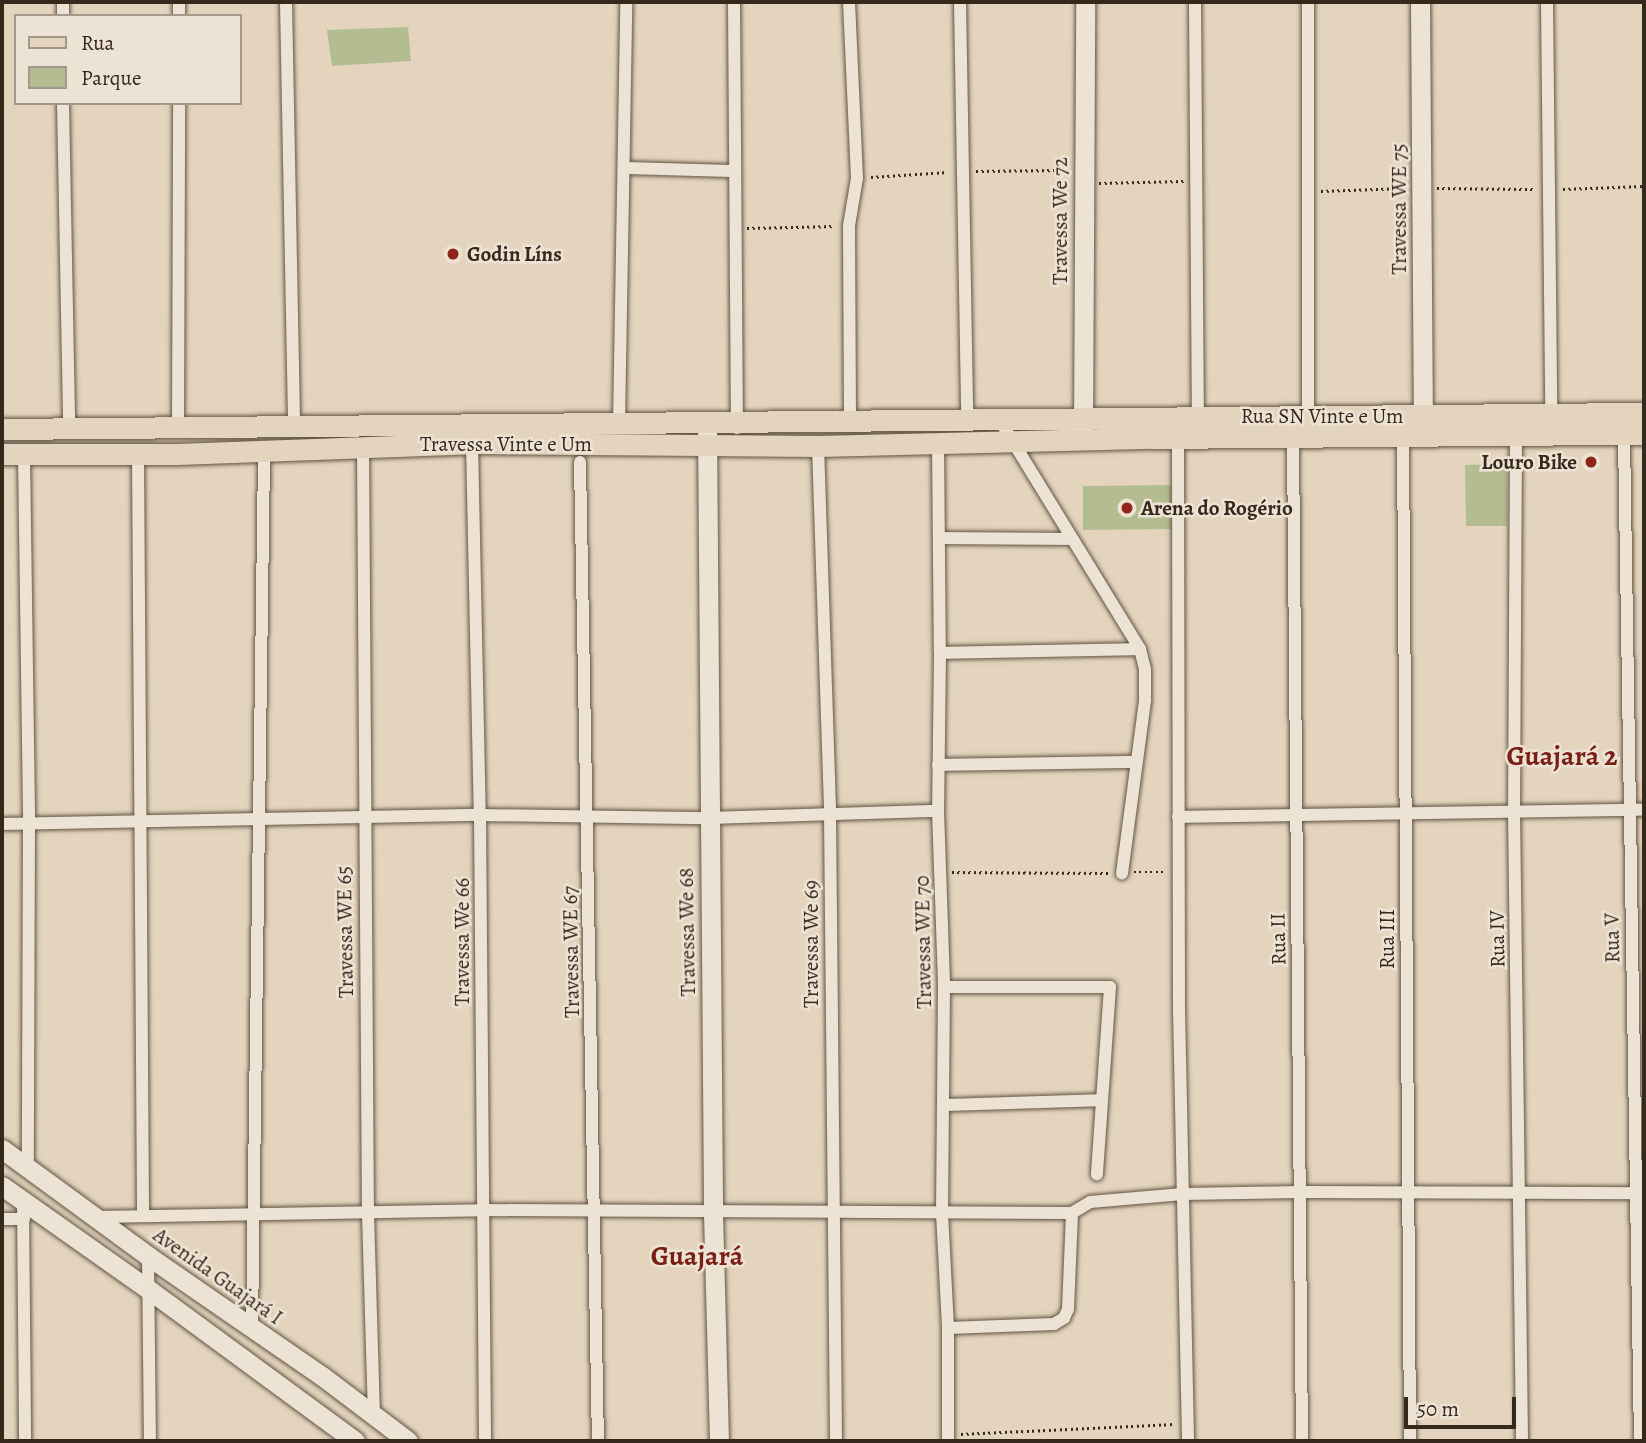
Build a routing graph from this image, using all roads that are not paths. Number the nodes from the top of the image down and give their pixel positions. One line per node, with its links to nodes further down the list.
1 (286, 2): 29 (street)
2 (625, 2): 13 (street)
3 (734, 2): 14 (street)
4 (849, 2): 25 (street)
5 (960, 2): 22 (street)
6 (1085, 2): 20 (street, Travessa We 72)
7 (1195, 2): 18 (street)
8 (1308, 2): 17 (street)
9 (1420, 2): 19 (street, Travessa WE 75)
10 (1547, 2): 16 (street)
11 (63, 105): 30 (street)
12 (179, 105): 31 (street)
13 (624, 169): 14 (street); 26 (street)
14 (734, 171): 23 (street)
15 (1644, 413): 16 (main road, Rua SN Vinte e Um)
16 (1551, 414): 19 (main road, Rua SN Vinte e Um)
17 (1308, 415): 18 (main road, Rua SN Vinte e Um); 19 (main road, Rua SN Vinte e Um)
18 (1198, 416): 20 (main road, Rua SN Vinte e Um)
19 (1423, 416)
20 (1083, 417): 21 (main road, Rua SN Vinte e Um); 38 (street, Travessa We 72)
21 (999, 419): 22 (main road, Travessa Vinte e Um); 39 (street)
22 (967, 420): 25 (main road, Travessa Vinte e Um)
23 (737, 422): 24 (main road, Travessa Vinte e Um); 28 (main road, Travessa Vinte e Um); 42 (street)
24 (784, 422): 25 (main road, Travessa Vinte e Um); 44 (main road)
25 (850, 422)
26 (619, 423): 27 (main road, Travessa Vinte e Um); 29 (main road, Travessa Vinte e Um)
27 (649, 423): 28 (main road, Travessa Vinte e Um); 43 (main road)
28 (707, 423): 46 (street, Travessa We 68)
29 (294, 426): 31 (main road, Travessa Vinte e Um)
30 (69, 427): 31 (main road, Travessa Vinte e Um); 32 (main road, Travessa Vinte e Um)
31 (178, 427)
32 (2, 429)
33 (1634, 435): 34 (main road, Rua SN Vinte e Um); 59 (street, Rua V)
34 (1517, 436): 36 (main road, Rua SN Vinte e Um); 62 (street, Rua IV)
35 (1293, 437): 36 (main road, Rua SN Vinte e Um); 37 (main road, Rua SN Vinte e Um); 66 (street, Rua II)
36 (1403, 437): 64 (street, Rua III)
37 (1178, 439): 38 (main road, Rua SN Vinte e Um); 68 (street)
38 (1083, 440): 39 (main road, Rua SN Vinte e Um)
39 (1011, 441): 40 (main road, Travessa Vinte e Um); 54 (street)
40 (938, 442): 47 (main road, Travessa Vinte e Um); 53 (street, Travessa WE 70)
41 (472, 443): 43 (main road, Travessa Vinte e Um); 45 (main road, Travessa Vinte e Um); 65 (street, Travessa We 66)
42 (738, 444): 44 (main road, Travessa Vinte e Um); 46 (main road, Travessa Vinte e Um)
43 (649, 445): 46 (main road, Travessa Vinte e Um)
44 (784, 445): 47 (main road, Travessa Vinte e Um)
45 (363, 446): 48 (main road, Travessa Vinte e Um); 70 (street, Travessa WE 65)
46 (705, 446): 71 (street, Travessa We 68)
47 (818, 446): 63 (street, Travessa We 69)
48 (264, 451): 51 (main road, Travessa Vinte e Um); 69 (street)
49 (2, 454): 50 (main road, Travessa Vinte e Um)
50 (24, 454): 51 (main road, Travessa Vinte e Um); 73 (street)
51 (138, 454): 72 (street)
52 (580, 462): 67 (street, Travessa WE 67)
53 (939, 538): 54 (street); 56 (street, Travessa WE 70)
54 (1072, 539): 55 (street)
55 (1140, 649): 56 (street); 57 (street)
56 (940, 653): 58 (street, Travessa WE 70)
57 (1136, 762): 58 (street); 75 (street)
58 (937, 765): 61 (street, Travessa WE 70)
59 (1628, 810): 60 (street); 62 (street); 85 (street, Rua V)
60 (1644, 810)
61 (937, 811): 63 (street); 76 (street, Travessa WE 70)
62 (1514, 811): 64 (street); 87 (street, Rua IV)
63 (830, 813): 71 (street); 92 (street, Travessa We 69)
64 (1406, 813): 66 (street); 84 (street, Rua III)
65 (480, 815): 67 (street); 70 (street); 89 (street, Travessa We 66)
66 (1296, 816): 68 (street); 83 (street, Rua II)
67 (588, 817): 71 (street); 90 (street, Travessa WE 67)
68 (1178, 817): 86 (street)
69 (261, 818): 70 (street); 72 (street); 96 (street)
70 (363, 818): 97 (street, Travessa WE 65)
71 (709, 818): 91 (street, Travessa We 68)
72 (142, 820): 73 (street); 95 (street)
73 (29, 823): 74 (street); 80 (street)
74 (2, 824)
75 (1122, 873)
76 (944, 987): 77 (street); 78 (street, Travessa WE 70)
77 (1100, 1100): 78 (street); 81 (street)
78 (944, 1105): 93 (street, Travessa WE 70)
79 (2, 1149): 80 (street, Avenida Guajará I)
80 (27, 1167): 98 (street, Avenida Guajará I)
81 (1097, 1175)
82 (2, 1186): 88 (street)
83 (1300, 1192): 84 (street); 86 (street); 115 (street, Rua II)
84 (1409, 1193): 87 (street); 116 (street, Rua III)
85 (1641, 1193): 87 (street); 118 (street, Rua V)
86 (1183, 1195): 94 (street); 114 (street)
87 (1521, 1195): 117 (street, Rua IV)
88 (24, 1210): 99 (street); 101 (street); 106 (street)
89 (483, 1210): 90 (street); 97 (street); 110 (street, Travessa We 66)
90 (595, 1211): 91 (street); 111 (street, Travessa WE 67)
91 (713, 1212): 92 (street); 112 (street, Travessa We 68)
92 (832, 1213): 93 (street); 113 (street, Travessa We 69)
93 (942, 1213): 94 (street); 103 (street, Travessa WE 70)
94 (1072, 1213): 103 (street)
95 (143, 1214): 96 (street); 98 (street)
96 (252, 1214): 97 (street); 102 (street)
97 (368, 1214): 104 (street, Travessa WE 65)
98 (98, 1217): 100 (street, Avenida Guajará I)
99 (2, 1219)
100 (148, 1256): 101 (street); 102 (street, Avenida Guajará I)
101 (148, 1289): 107 (street); 108 (street)
102 (252, 1326): 104 (street, Avenida Guajará I)
103 (948, 1328): 105 (street, Travessa WE 70)
104 (374, 1418): 109 (street, Avenida Guajará I)
105 (948, 1438)
106 (25, 1441)
107 (150, 1441)
108 (355, 1441)
109 (408, 1441)
110 (485, 1441)
111 (598, 1441)
112 (719, 1441)
113 (836, 1441)
114 (1188, 1441)
115 (1302, 1441)
116 (1410, 1441)
117 (1522, 1441)
118 (1640, 1441)

